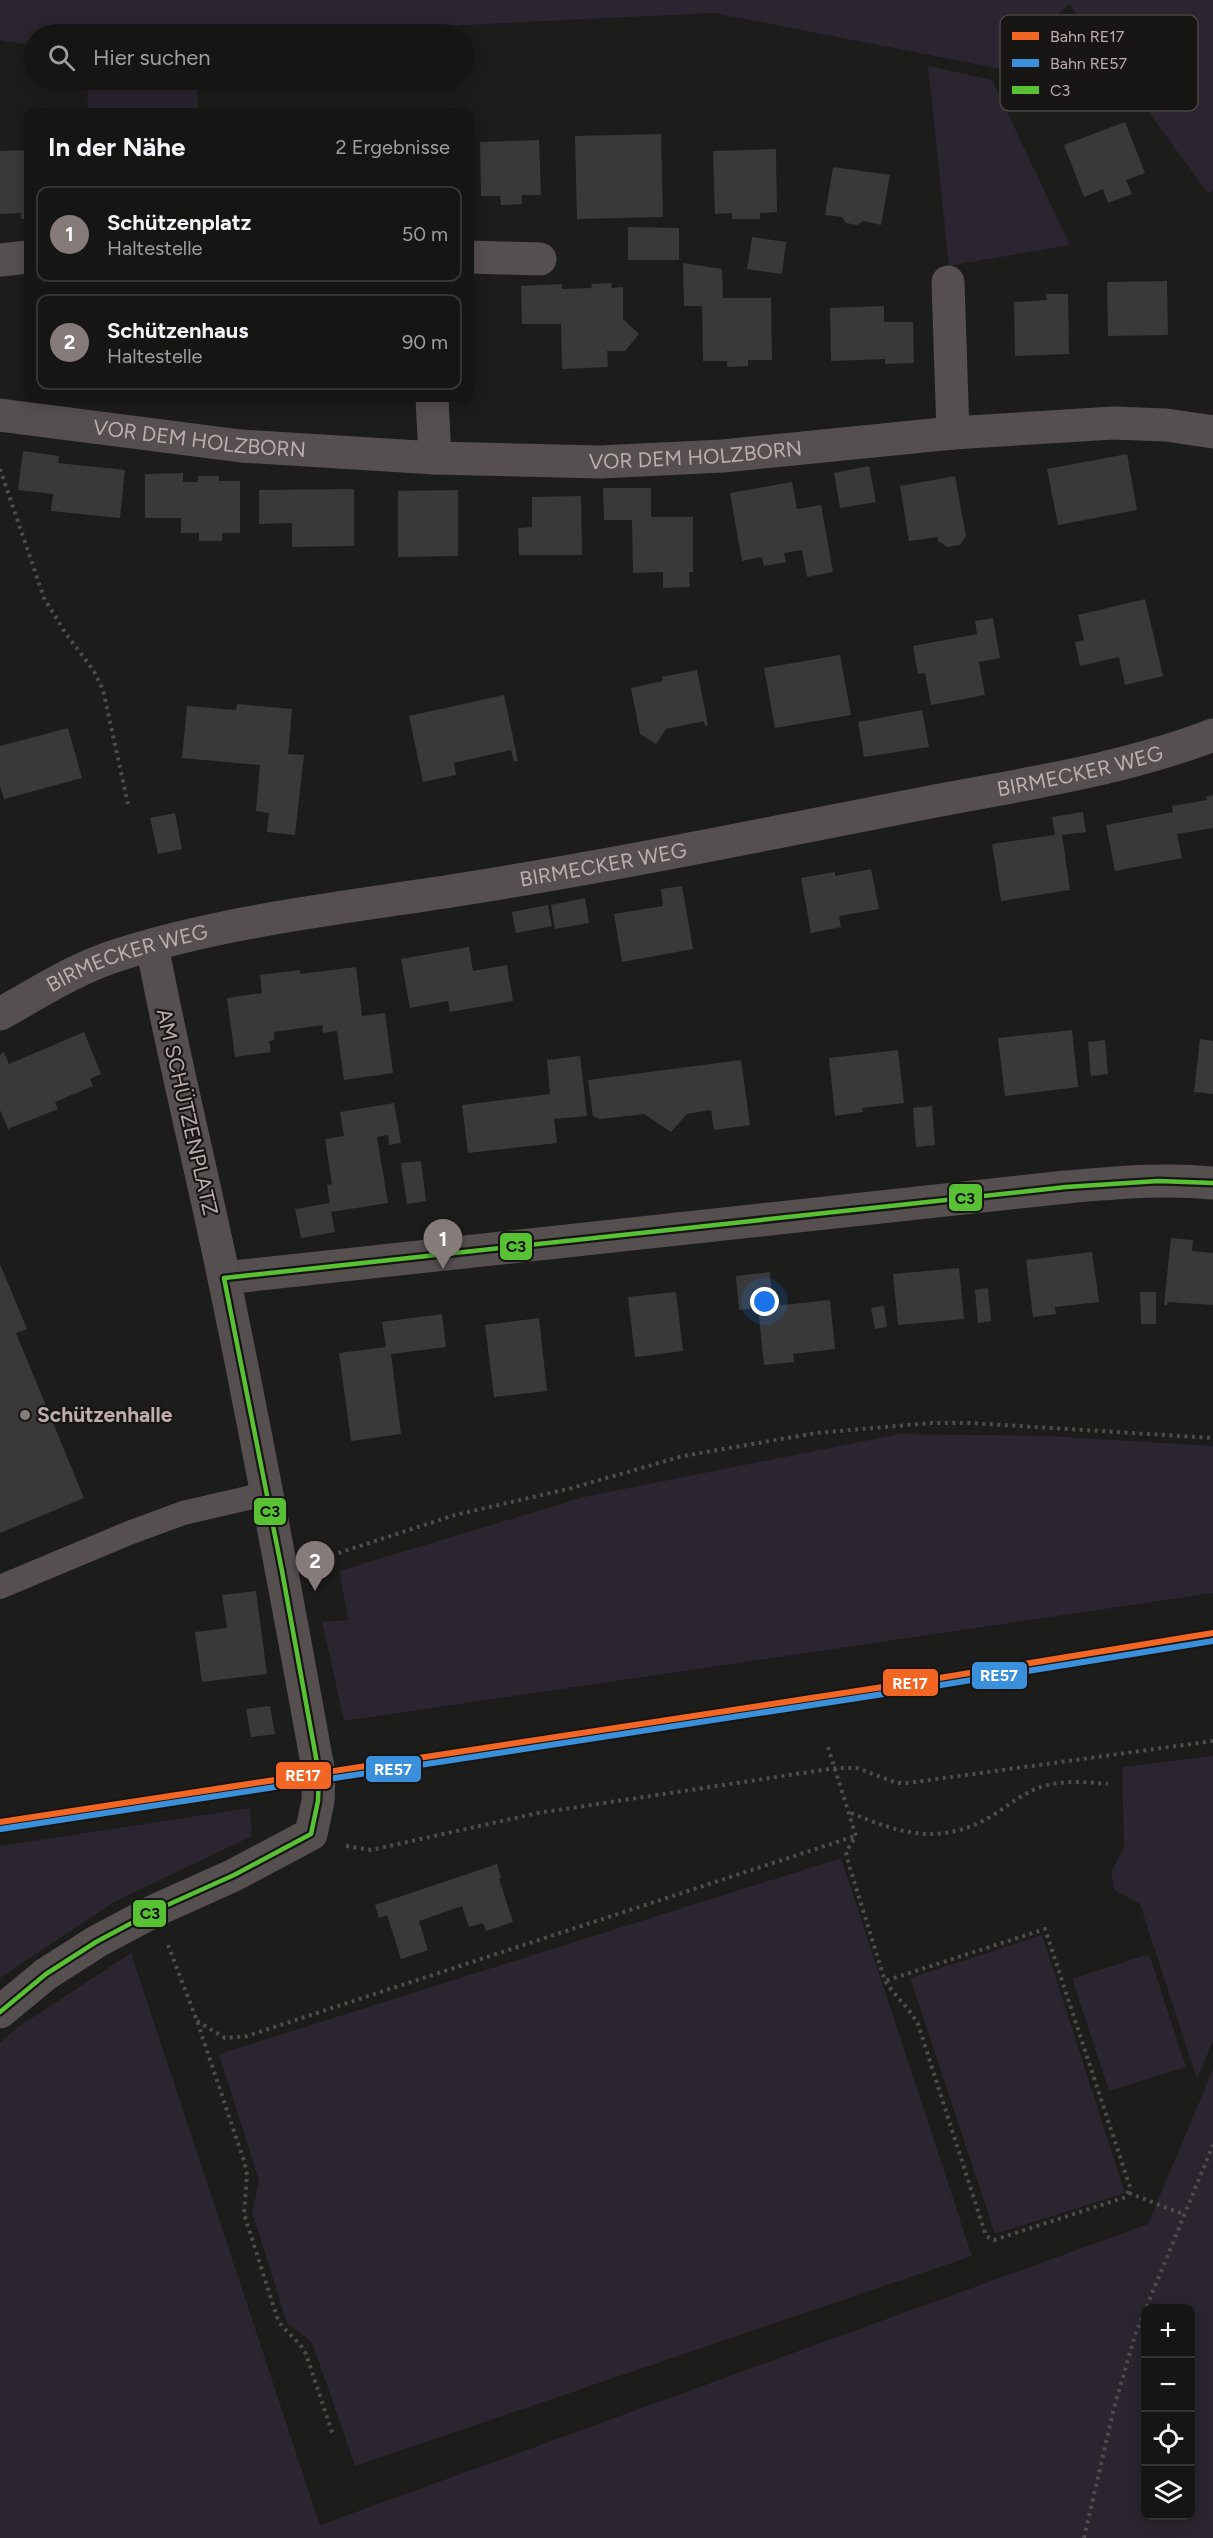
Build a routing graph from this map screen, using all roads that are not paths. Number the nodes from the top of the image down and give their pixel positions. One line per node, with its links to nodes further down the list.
1 (24, 257): 4 (street)
2 (474, 257): 3 (street)
3 (540, 259)
4 (0, 260)
5 (948, 282): 8 (street)
6 (432, 402): 10 (street)
7 (0, 415): 10 (street, VOR DEM HOLZBORN)
8 (953, 432): 9 (street, VOR DEM HOLZBORN); 10 (street, VOR DEM HOLZBORN)
9 (1213, 432)
10 (435, 458)
11 (1213, 735): 12 (street, BIRMECKER WEG)
12 (152, 945): 13 (street, BIRMECKER WEG); 15 (street, AM SCHÜTZENPLATZ)
13 (0, 1014)
14 (1213, 1183): 15 (street)
15 (224, 1278): 16 (street, AM SCHÜTZENPLATZ)
16 (265, 1494): 17 (lane); 18 (street, AM SCHÜTZENPLATZ)
17 (0, 1587)
18 (0, 2012)

